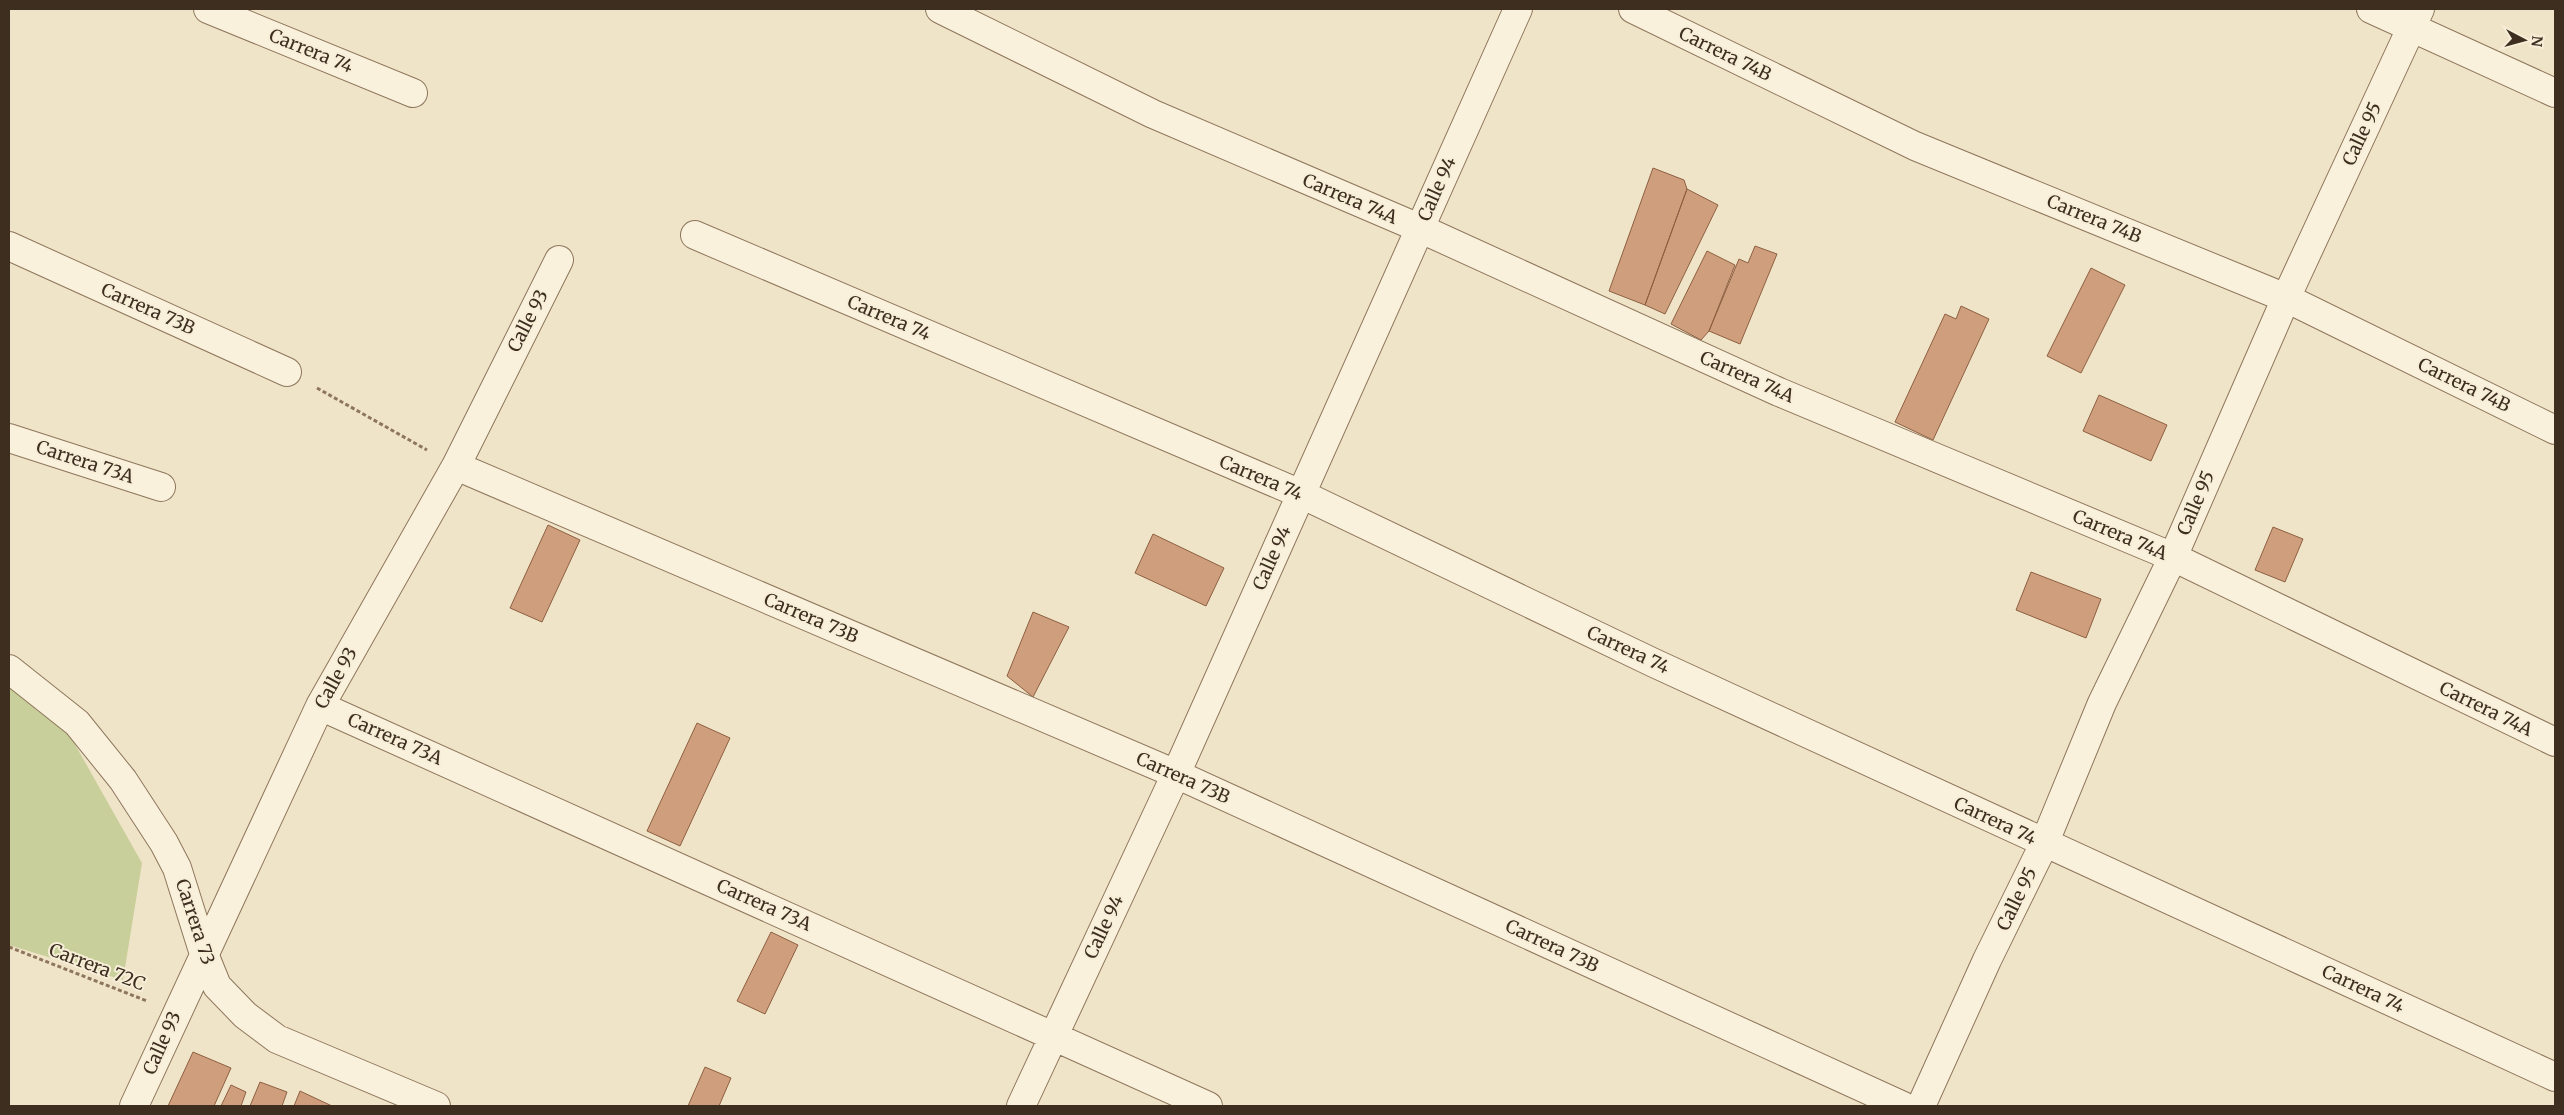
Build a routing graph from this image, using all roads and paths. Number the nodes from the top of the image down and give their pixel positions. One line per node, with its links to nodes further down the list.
1 (208, 9): 7 (street, Carrera 74)
2 (940, 9): 9 (street, Carrera 74A)
3 (1518, 9): 9 (street, Calle 94)
4 (1633, 9): 13 (street, Carrera 74B)
5 (2371, 9): 6 (street)
6 (2416, 18): 8 (street); 13 (street, Calle 95)
7 (413, 93)
8 (2555, 93)
9 (1419, 228): 19 (street, Calle 94); 20 (street, Carrera 74A)
10 (695, 235): 19 (street, Carrera 74)
11 (9, 246): 14 (street, Carrera 73B)
12 (559, 260): 17 (street, Calle 93)
13 (2286, 298): 15 (street, Carrera 74B); 20 (street, Calle 95)
14 (287, 372): 17 (path)
15 (2555, 430)
16 (9, 438): 18 (street, Carrera 73A)
17 (456, 466): 22 (street, Calle 93); 24 (street, Carrera 73B)
18 (161, 487)
19 (1301, 494): 24 (street, Calle 94); 25 (street, Carrera 74)
20 (2173, 558): 23 (street, Carrera 74A); 25 (street, Calle 95)
21 (9, 669): 27 (street, Carrera 73)
22 (320, 706): 27 (street, Calle 93); 29 (street, Carrera 73A)
23 (2555, 742)
24 (1176, 774): 29 (street, Calle 94); 35 (street, Carrera 73B)
25 (2044, 844): 30 (street, Carrera 74); 36 (street, Calle 95)
26 (9, 947): 28 (path, Carrera 72C)
27 (204, 954): 28 (street, Calle 93); 32 (street, Carrera 73)
28 (176, 1012): 31 (street, Calle 93)
29 (1054, 1035): 33 (street, Calle 94); 34 (street, Carrera 73A)
30 (2555, 1077)
31 (134, 1106)
32 (436, 1106)
33 (1022, 1106)
34 (1208, 1106)
35 (1903, 1106)
36 (1921, 1106)

